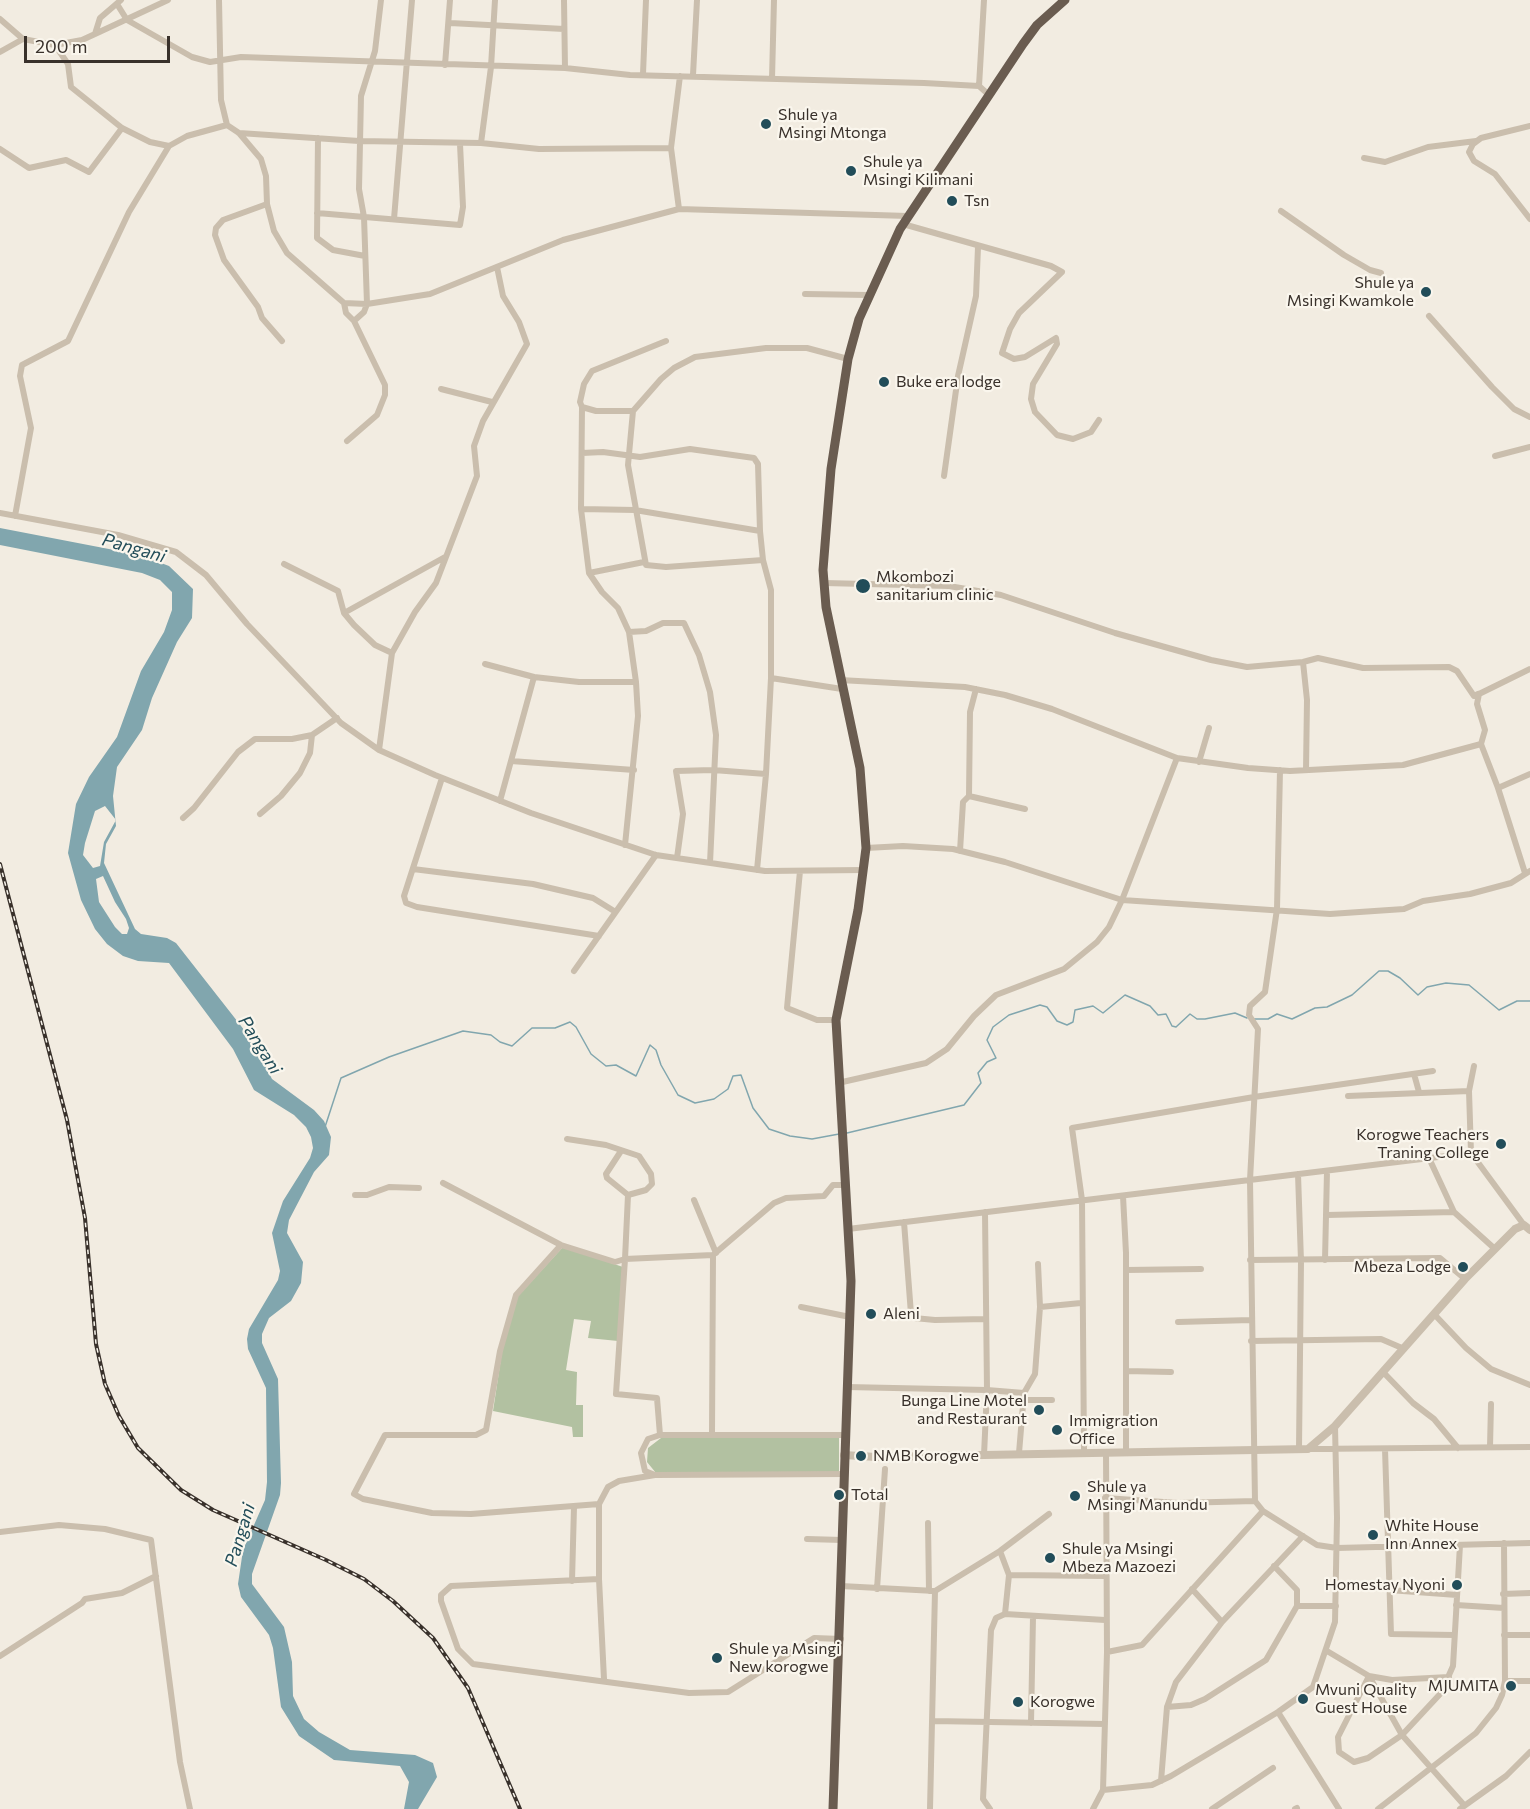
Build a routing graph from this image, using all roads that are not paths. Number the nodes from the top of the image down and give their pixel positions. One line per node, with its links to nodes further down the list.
1 (168, 0): 15 (street)
2 (219, 0): 23 (street)
3 (381, 0): 24 (street)
4 (412, 0): 25 (street)
5 (450, 0): 16 (street)
6 (495, 0): 17 (street)
7 (564, 0): 18 (street)
8 (646, 0): 29 (street)
9 (697, 0): 30 (street)
10 (774, 0): 32 (street)
11 (984, 0): 33 (street)
12 (1065, 0): 34 (highway)
13 (119, 2): 15 (street); 19 (street)
14 (0, 20): 20 (street)
15 (126, 20): 19 (street); 23 (street)
16 (450, 23): 17 (street); 26 (street)
17 (494, 27): 18 (street); 27 (street)
18 (564, 29): 28 (street)
19 (95, 34): 21 (street)
20 (23, 39): 21 (street); 22 (street)
21 (55, 45): 37 (street)
22 (0, 52)
23 (220, 61): 24 (street); 35 (street)
24 (372, 62): 25 (street); 40 (street)
25 (407, 64): 26 (street); 42 (street)
26 (445, 65): 27 (street)
27 (491, 67): 28 (street); 43 (street)
28 (565, 68): 29 (street)
29 (643, 74): 31 (street)
30 (693, 75): 31 (street); 32 (street)
31 (680, 76): 46 (street)
32 (772, 79): 33 (street)
33 (979, 86): 34 (street)
34 (989, 95): 56 (highway)
35 (227, 125): 38 (street); 45 (street)
36 (1530, 126): 41 (street)
37 (122, 128): 45 (street); 47 (street)
38 (240, 133): 39 (street); 49 (street)
39 (318, 138): 40 (street); 52 (street)
40 (359, 141): 42 (street); 53 (street)
41 (1477, 141): 48 (street); 55 (street)
42 (401, 142): 44 (street); 54 (street)
43 (480, 143): 44 (street); 46 (street)
44 (460, 144): 54 (street)
45 (169, 146): 85 (street)
46 (671, 148): 50 (street)
47 (0, 149)
48 (1364, 158)
49 (267, 204): 63 (street); 67 (street)
50 (679, 209): 56 (street); 59 (street)
51 (1281, 211): 60 (street)
52 (316, 213): 53 (street); 58 (street)
53 (364, 217): 54 (street); 58 (street)
54 (394, 219)
55 (1530, 219)
56 (906, 220): 57 (street); 62 (highway)
57 (978, 247): 75 (street); 81 (street)
58 (365, 256): 64 (street)
59 (497, 267): 64 (street); 71 (street)
60 (1381, 273)
61 (805, 294): 62 (street)
62 (868, 295): 69 (highway)
63 (344, 303): 64 (street); 66 (street)
64 (367, 304): 66 (street)
65 (1429, 316): 74 (street)
66 (354, 321): 76 (street)
67 (282, 341)
68 (666, 341): 72 (street)
69 (848, 359): 73 (street); 92 (highway)
70 (441, 390): 71 (street)
71 (492, 402): 87 (street)
72 (582, 407): 73 (street); 78 (street)
73 (633, 411): 79 (street)
74 (1530, 417)
75 (1099, 420)
76 (347, 441)
77 (1530, 447): 80 (street)
78 (582, 453): 79 (street); 82 (street)
79 (627, 456): 83 (street); 86 (street)
80 (1495, 456)
81 (944, 476)
82 (581, 508): 83 (street); 91 (street)
83 (636, 510): 86 (street); 89 (street)
84 (0, 513): 85 (street)
85 (15, 516): 105 (street)
86 (760, 531): 88 (street)
87 (445, 557): 93 (street); 95 (street)
88 (763, 560): 89 (street); 100 (street)
89 (644, 562): 91 (street)
90 (284, 564): 93 (street)
91 (589, 573): 94 (street)
92 (824, 583): 96 (street); 102 (highway)
93 (344, 613): 95 (street)
94 (629, 632): 101 (street); 113 (street)
95 (392, 653): 109 (street)
96 (1303, 662): 104 (street); 115 (street)
97 (485, 663): 99 (street)
98 (1530, 669): 104 (street)
99 (534, 677): 101 (street); 111 (street)
100 (771, 678): 102 (street); 117 (street)
101 (636, 682): 116 (street)
102 (841, 684): 103 (street); 127 (highway)
103 (976, 689): 110 (street); 121 (street)
104 (1479, 694): 108 (street)
105 (337, 718): 107 (street); 109 (street)
106 (1209, 728): 112 (street)
107 (312, 735): 124 (street); 125 (street)
108 (1481, 744): 115 (street); 120 (street)
109 (379, 750): 119 (street)
110 (1177, 758): 112 (street); 137 (street)
111 (511, 761): 116 (street); 122 (street)
112 (1199, 762): 114 (street)
113 (713, 770): 117 (street); 130 (street); 131 (street)
114 (1280, 770): 115 (street); 138 (street)
115 (1306, 770)
116 (634, 771): 126 (street)
117 (766, 774): 133 (street)
118 (1530, 774): 120 (street)
119 (442, 778): 122 (street); 132 (street)
120 (1498, 788): 136 (street)
121 (969, 796): 123 (street); 128 (street)
122 (500, 801): 126 (street)
123 (1025, 809)
124 (260, 814)
125 (183, 818)
126 (625, 845): 129 (street)
127 (866, 848): 128 (street); 134 (highway)
128 (960, 851): 137 (street)
129 (656, 855): 130 (street); 139 (street)
130 (677, 858): 131 (street)
131 (710, 863): 133 (street)
132 (413, 869): 139 (street); 140 (street)
133 (757, 870): 135 (street)
134 (865, 870): 135 (street); 142 (highway)
135 (800, 871): 142 (street)
136 (1527, 872): 138 (street)
137 (1122, 900): 138 (street); 146 (street)
138 (1277, 909): 150 (street)
139 (614, 911): 140 (street)
140 (598, 936): 141 (street)
141 (574, 971)
142 (836, 1020): 146 (highway)
143 (1474, 1066): 147 (street)
144 (1433, 1071): 145 (street)
145 (1414, 1074): 148 (street); 150 (street)
146 (838, 1083): 159 (highway)
147 (1469, 1091): 148 (street); 153 (street)
148 (1419, 1092): 149 (street)
149 (1348, 1096)
150 (1254, 1097): 157 (street); 165 (street)
151 (567, 1139): 152 (street)
152 (621, 1151): 162 (street); 162 (street)
153 (1471, 1153): 154 (street); 170 (street)
154 (1428, 1156): 155 (street); 167 (street)
155 (1327, 1171): 156 (street); 168 (street)
156 (1298, 1174): 157 (street); 178 (street)
157 (1250, 1180): 163 (street); 176 (street)
158 (443, 1184): 172 (street)
159 (845, 1185): 171 (highway); 174 (street)
160 (419, 1188): 161 (street)
161 (355, 1195)
162 (628, 1195): 175 (street)
163 (1123, 1196): 165 (street); 181 (street)
164 (694, 1200): 174 (street)
165 (1082, 1200): 166 (street); 183 (street)
166 (985, 1212): 169 (street); 188 (street)
167 (1454, 1212): 168 (street); 173 (street)
168 (1327, 1215): 177 (street)
169 (904, 1222): 171 (street); 188 (street)
170 (1527, 1228): 173 (street)
171 (848, 1229): 187 (highway)
172 (561, 1245): 175 (street); 226 (street)
173 (1495, 1249): 182 (street)
174 (715, 1254): 175 (street); 204 (street)
175 (625, 1259): 205 (street)
176 (1250, 1260): 178 (street); 189 (street)
177 (1325, 1260): 178 (street); 182 (street)
178 (1301, 1261): 191 (street)
179 (1038, 1264): 185 (street)
180 (1201, 1269): 181 (street)
181 (1126, 1270): 194 (street)
182 (1465, 1279): 186 (street)
183 (1082, 1303): 185 (street); 214 (street)
184 (801, 1307): 187 (street)
185 (1040, 1307): 200 (street)
186 (1434, 1314): 193 (street); 197 (street)
187 (850, 1317): 198 (highway)
188 (986, 1319): 199 (street)
189 (1251, 1320): 190 (street); 192 (street)
190 (1178, 1322)
191 (1300, 1340): 192 (street); 193 (street); 210 (street)
192 (1251, 1341): 213 (street)
193 (1402, 1348): 196 (street)
194 (1126, 1371): 195 (street); 216 (street)
195 (1172, 1372)
196 (1383, 1372): 203 (street); 208 (street)
197 (1530, 1385)
198 (847, 1387): 199 (street); 206 (highway)
199 (987, 1390): 200 (street); 219 (street)
200 (1024, 1397): 201 (street); 217 (street)
201 (1052, 1400)
202 (1491, 1404): 209 (street)
203 (1335, 1426): 210 (street); 211 (street)
204 (712, 1434): 205 (street); 206 (street)
205 (660, 1435): 222 (street)
206 (844, 1435): 218 (highway)
207 (1530, 1447): 209 (street)
208 (1458, 1448): 209 (street); 212 (street)
209 (1490, 1448)
210 (1304, 1449): 211 (street); 213 (street)
211 (1336, 1449): 212 (street); 238 (street)
212 (1385, 1449): 237 (street)
213 (1253, 1450): 216 (street); 224 (street)
214 (1084, 1451): 215 (street); 217 (street)
215 (1106, 1452): 216 (street); 223 (street)
216 (1126, 1452)
217 (1019, 1453): 219 (street)
218 (844, 1455): 219 (street); 221 (highway)
219 (984, 1455)
220 (885, 1469): 247 (street)
221 (844, 1474): 222 (street); 233 (highway)
222 (655, 1475): 225 (street)
223 (1105, 1498): 224 (street); 243 (street)
224 (1255, 1501): 227 (street)
225 (599, 1504): 226 (street); 244 (street)
226 (574, 1507): 245 (street)
227 (1263, 1511): 231 (street); 248 (street)
228 (1049, 1514): 239 (street)
229 (928, 1523): 250 (street)
230 (0, 1532): 242 (street)
231 (1303, 1536): 238 (street); 240 (street)
232 (807, 1539): 233 (street)
233 (842, 1540): 246 (highway)
234 (1504, 1543): 235 (street); 236 (street); 252 (street)
235 (1530, 1543)
236 (1460, 1545): 237 (street); 253 (street)
237 (1388, 1546): 238 (street); 249 (street)
238 (1337, 1548): 256 (street)
239 (1000, 1551): 241 (street); 250 (street)
240 (1274, 1566): 255 (street); 261 (street)
241 (1009, 1575): 243 (street); 258 (street)
242 (156, 1576): 268 (street); 288 (street)
243 (1105, 1576): 260 (street)
244 (599, 1579): 245 (street); 271 (street)
245 (572, 1581): 271 (street)
246 (841, 1586): 247 (street); 265 (highway)
247 (877, 1589): 250 (street)
248 (1192, 1589): 261 (street); 267 (street)
249 (1389, 1590): 253 (street); 262 (street)
250 (932, 1591): 276 (street)
251 (1530, 1593): 252 (street)
252 (1503, 1594): 257 (street)
253 (1457, 1595): 254 (street)
254 (1456, 1605): 257 (street); 262 (street)
255 (1297, 1606): 256 (street); 274 (street)
256 (1336, 1606): 266 (street)
257 (1503, 1608): 263 (street)
258 (1005, 1614): 259 (street); 277 (street)
259 (1033, 1617): 260 (street); 278 (street)
260 (1105, 1620): 267 (street)
261 (1222, 1622): 274 (street)
262 (1454, 1635): 270 (street)
263 (1504, 1635): 264 (street); 273 (street)
264 (1530, 1635)
265 (840, 1639): 271 (street); 289 (highway)
266 (1327, 1651): 269 (street); 275 (street)
267 (1107, 1652): 279 (street)
268 (0, 1656)
269 (1369, 1676): 270 (street); 280 (street); 280 (street)
270 (1449, 1677): 280 (street)
271 (603, 1679)
272 (1530, 1681): 273 (street)
273 (1505, 1682): 283 (street)
274 (1167, 1707): 284 (street)
275 (1278, 1712): 284 (street); 293 (street)
276 (933, 1721): 277 (street); 290 (street)
277 (986, 1722): 278 (street); 291 (street)
278 (1031, 1724): 279 (street)
279 (1105, 1724): 285 (street)
280 (1402, 1735): 283 (street)
281 (1530, 1752): 287 (street)
282 (1273, 1768): 292 (street)
283 (1432, 1769): 287 (street); 294 (street)
284 (1161, 1781): 285 (street)
285 (1103, 1790): 286 (street)
286 (1098, 1807)
287 (1462, 1807)
288 (190, 1809)
289 (833, 1809)
290 (930, 1809)
291 (990, 1809)
292 (1212, 1809)
293 (1338, 1809)
294 (1378, 1809)

